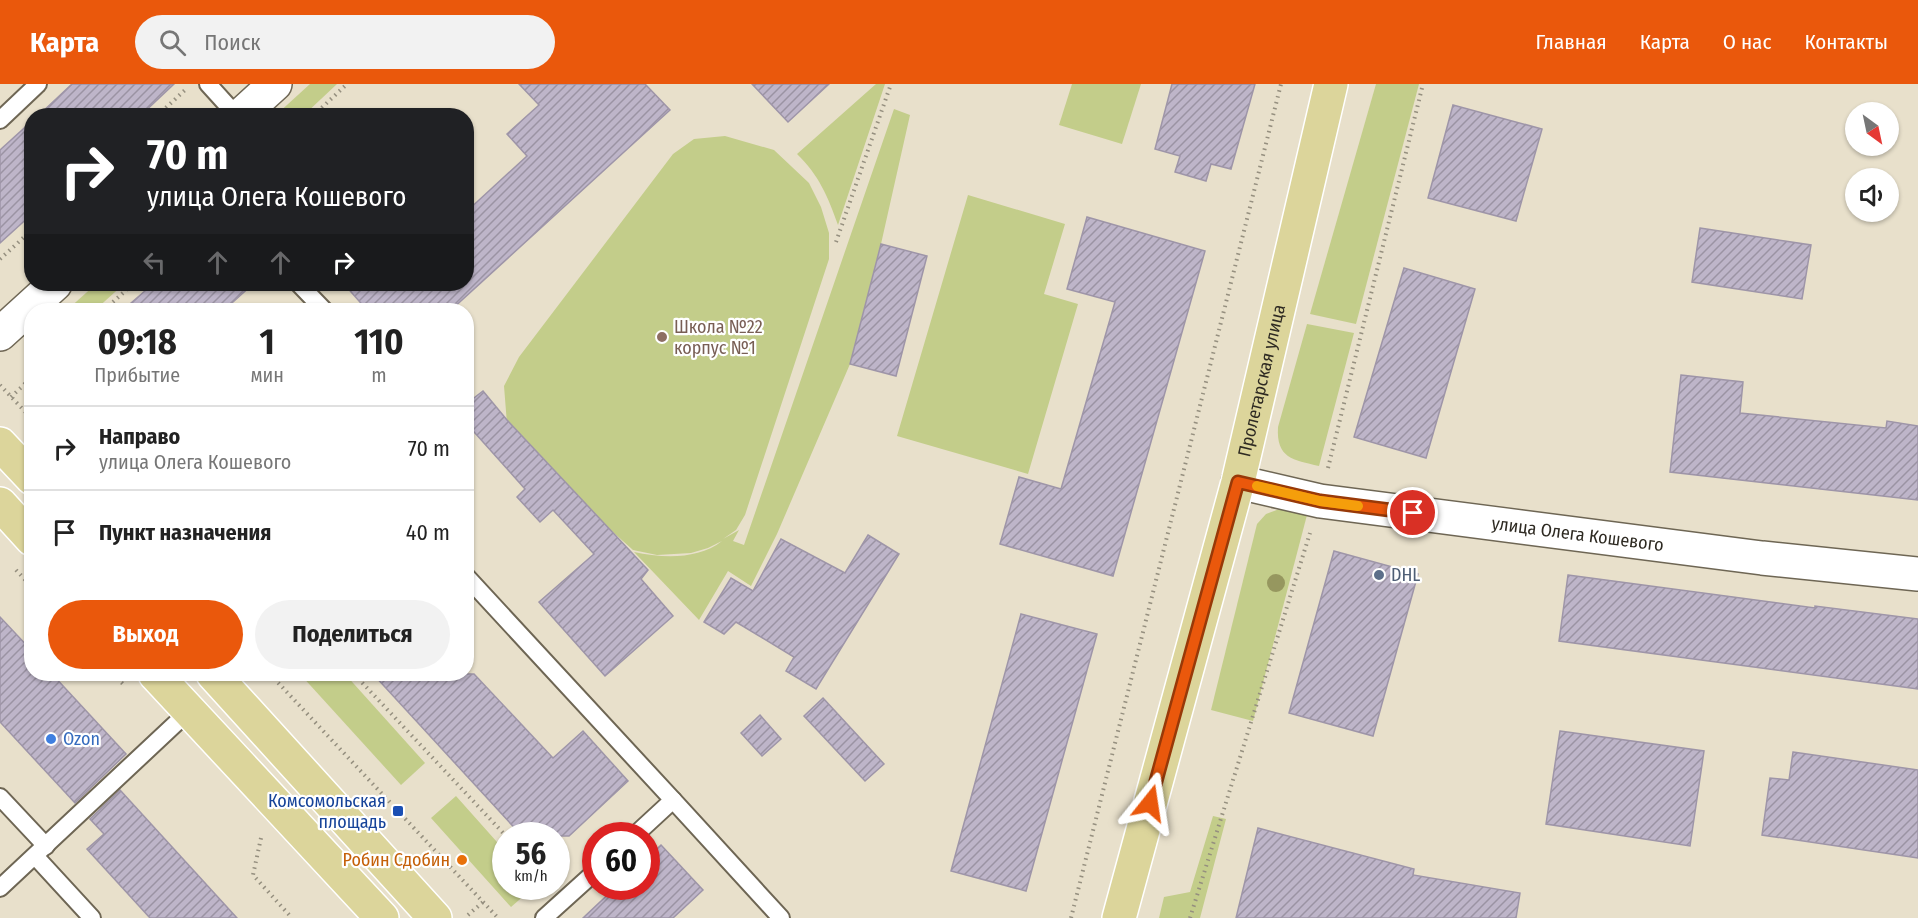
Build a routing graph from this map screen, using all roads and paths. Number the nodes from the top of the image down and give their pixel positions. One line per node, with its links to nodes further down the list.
1 (38, 84): 13 (lane)
2 (192, 84): 9 (path)
3 (208, 84): 10 (lane)
4 (275, 84): 11 (street)
5 (347, 84): 12 (path)
6 (891, 84): 15 (path)
7 (1281, 84): 58 (path)
8 (1331, 84): 31 (main road, Пролетарская улица)
9 (166, 108)
10 (231, 108)
11 (248, 108)
12 (322, 108)
13 (0, 120)
14 (24, 237): 16 (path)
15 (836, 242)
16 (0, 259)
17 (47, 291): 20 (street)
18 (125, 291): 21 (path)
19 (306, 291): 22 (lane)
20 (34, 303)
21 (112, 303)
22 (317, 303)
23 (24, 312): 24 (street)
24 (0, 334)
25 (24, 384): 27 (path)
26 (0, 385): 27 (path)
27 (11, 396): 28 (path)
28 (24, 410)
29 (0, 444): 30 (main road)
30 (24, 470)
31 (1238, 482): 34 (street, улица Олега Кошевого); 59 (main road, Пролетарская улица)
32 (0, 504): 33 (main road)
33 (24, 530)
34 (1918, 573)
35 (474, 585): 42 (lane)
36 (219, 681): 53 (main road)
37 (277, 681): 49 (path)
38 (361, 681): 43 (path)
39 (142, 682): 40 (main road)
40 (189, 711): 46 (lane); 52 (main road)
41 (0, 797): 46 (lane)
42 (673, 800): 44 (lane); 57 (lane)
43 (493, 822)
44 (649, 822)
45 (261, 834): 51 (path)
46 (40, 851): 48 (lane); 50 (lane)
47 (582, 884): 56 (lane)
48 (0, 888)
49 (483, 902): 54 (path); 55 (path)
50 (92, 918)
51 (292, 918)
52 (382, 918)
53 (435, 918)
54 (465, 918)
55 (498, 918)
56 (544, 918)
57 (781, 918)
58 (1071, 918)
59 (1119, 918)

